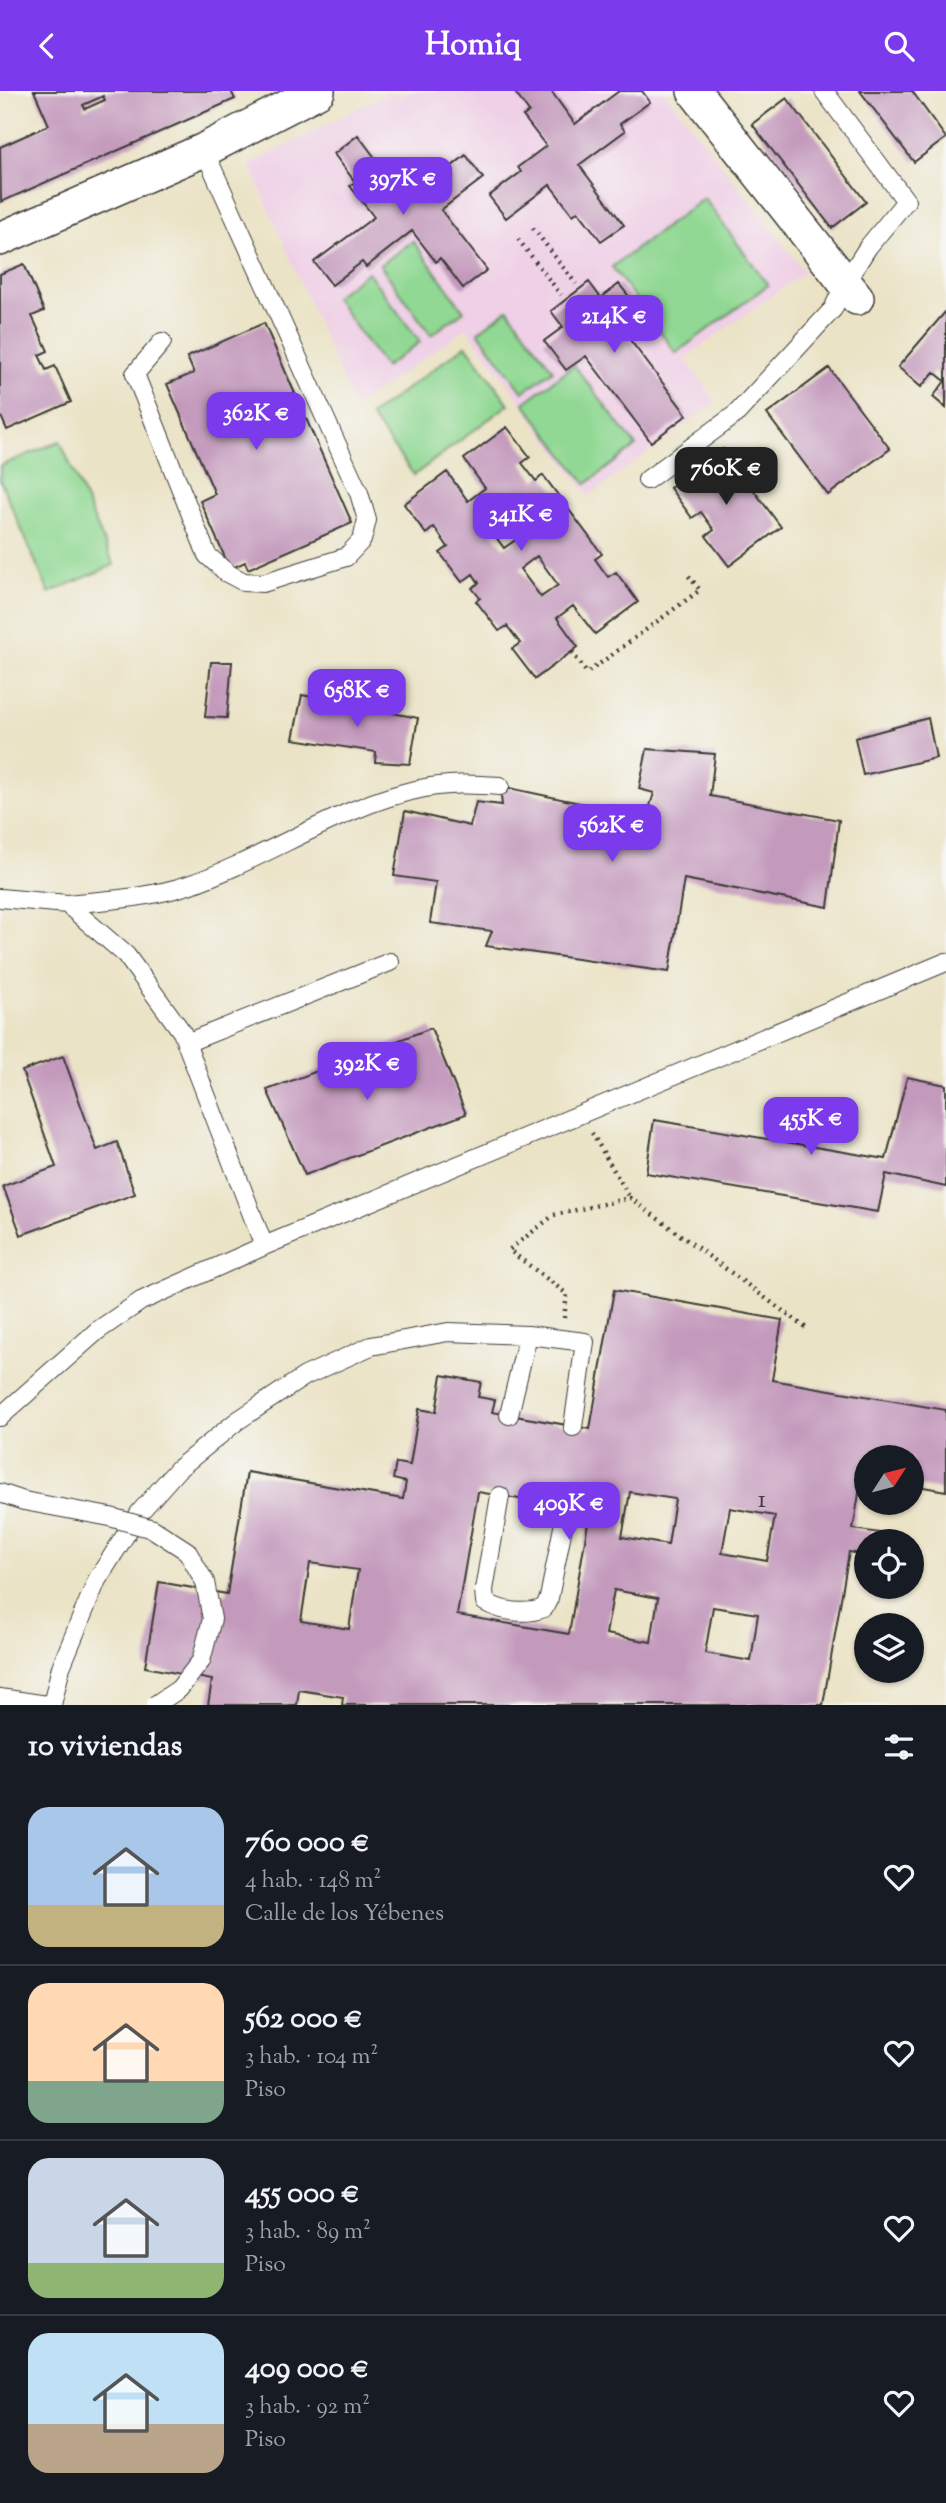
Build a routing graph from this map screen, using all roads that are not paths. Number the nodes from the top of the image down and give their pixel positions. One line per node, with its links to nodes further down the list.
1 (316, 91): 4 (street)
2 (694, 91): 6 (street)
3 (824, 91): 6 (lane)
4 (204, 150): 5 (street); 7 (lane)
5 (0, 239)
6 (851, 291): 8 (lane)
7 (162, 342)
8 (648, 480)
9 (500, 786): 11 (lane)
10 (0, 898): 11 (lane)
11 (67, 904): 14 (lane)
12 (390, 962): 14 (lane)
13 (946, 963): 15 (lane)
14 (186, 1043): 15 (lane)
15 (264, 1246): 18 (lane)
16 (527, 1335): 17 (lane); 19 (lane); 24 (lane)
17 (509, 1415)
18 (0, 1417)
19 (573, 1427)
20 (0, 1493): 25 (lane, bridge)
21 (500, 1496): 22 (lane)
22 (567, 1507)
23 (0, 1698): 24 (lane)
24 (50, 1705)
25 (155, 1705)

